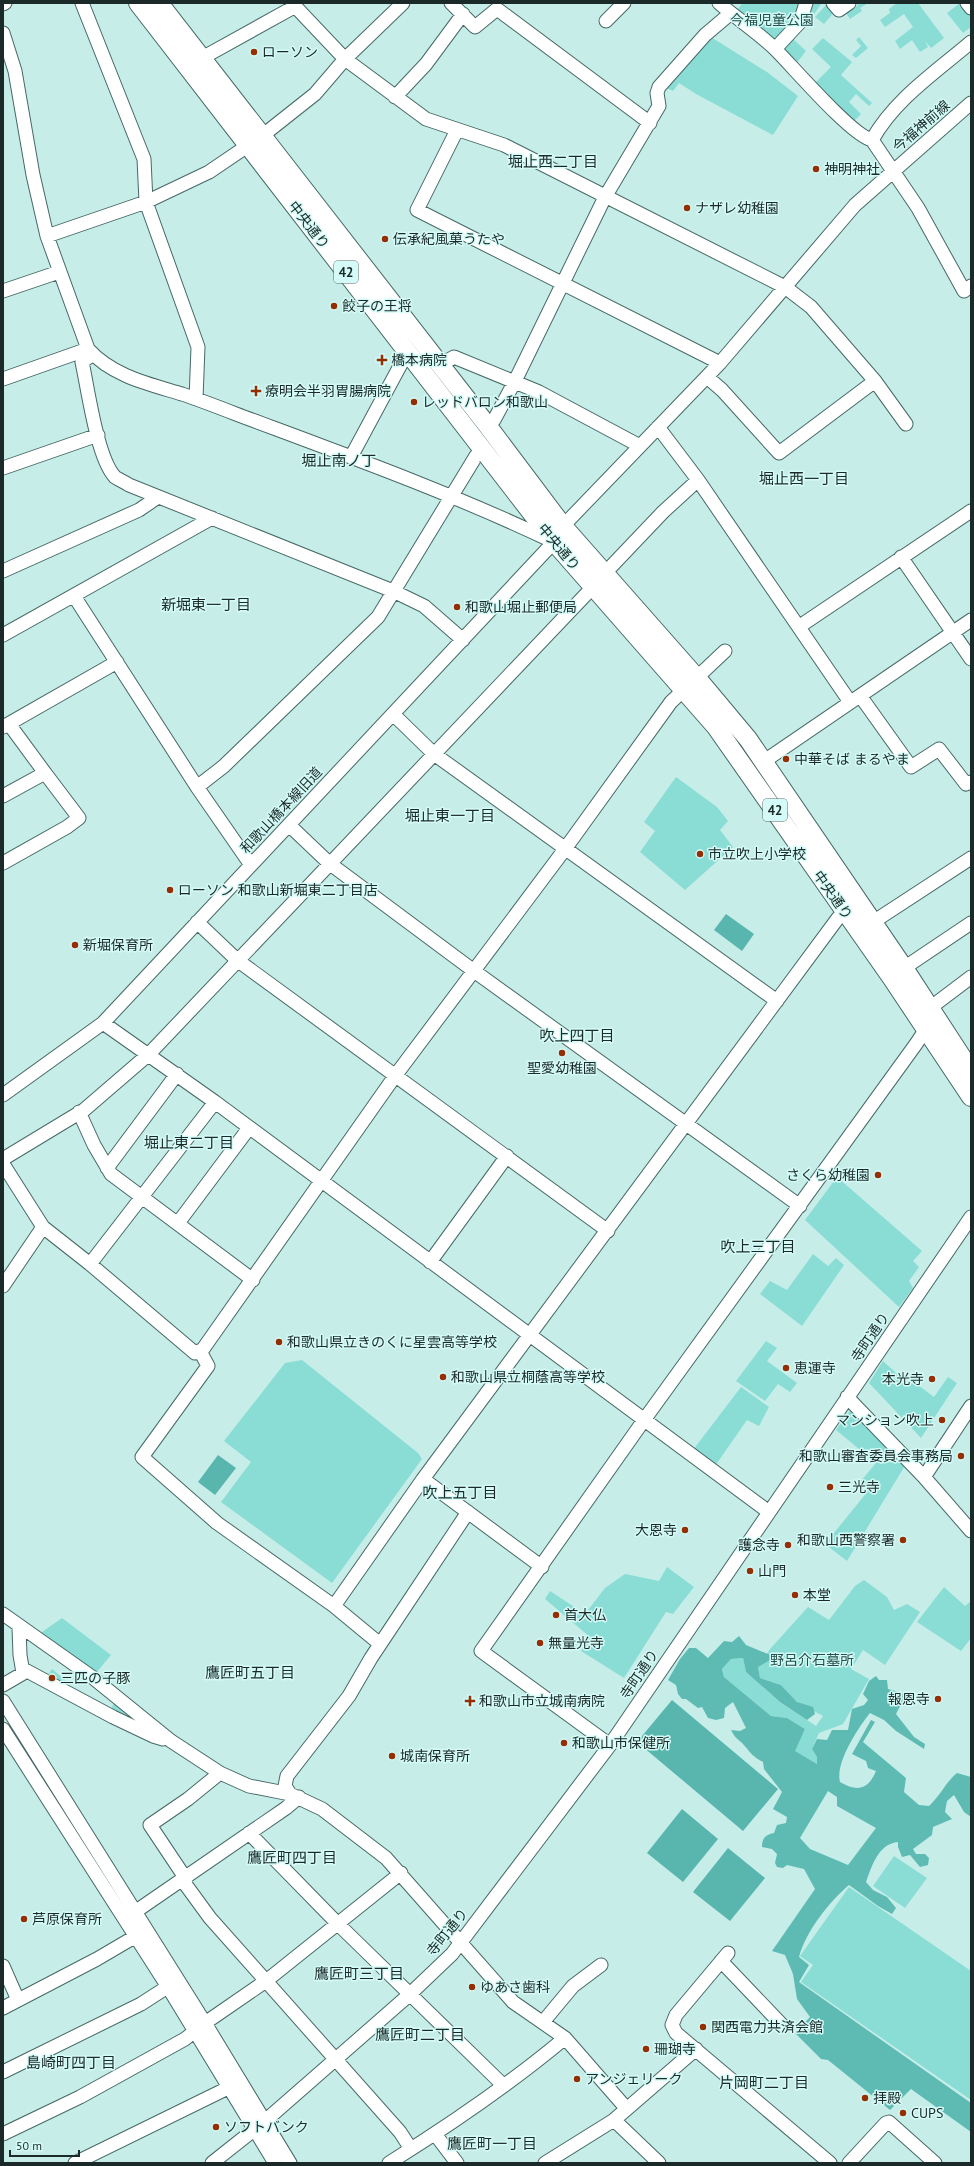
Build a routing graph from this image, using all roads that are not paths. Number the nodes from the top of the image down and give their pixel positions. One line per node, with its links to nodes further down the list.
1 (82, 3): 31 (street)
2 (138, 3): 28 (highway, 中央通り / 42)
3 (159, 3): 21 (highway, 中央通り / 42)
4 (403, 3): 22 (street)
5 (451, 3): 15 (street)
6 (624, 3): 17 (street)
7 (719, 3): 16 (street)
8 (806, 3): 20 (street)
9 (834, 3): 10 (street)
10 (849, 3)
11 (967, 3): 14 (street)
12 (293, 5): 21 (street); 22 (street)
13 (501, 6): 15 (street); 25 (street)
14 (971, 8)
15 (463, 14): 23 (street)
16 (731, 14): 20 (street); 25 (street)
17 (606, 21)
18 (3, 32): 32 (street)
19 (971, 42): 27 (street)
20 (775, 49): 27 (street)
21 (202, 58): 28 (highway, 中央通り / 42)
22 (345, 58): 23 (street); 28 (street)
23 (395, 97): 26 (street)
24 (971, 103): 29 (street, 今福神前線)
25 (650, 123): 30 (street)
26 (457, 130): 30 (street); 34 (street)
27 (872, 140): 29 (street)
28 (255, 141): 31 (street); 38 (highway, 中央通り / 42); 41 (highway, 中央通り / 42)
29 (894, 171): 35 (street); 36 (street, 今福神前線)
30 (605, 197): 34 (street); 36 (street)
31 (146, 202): 32 (street); 46 (street)
32 (47, 236): 33 (street)
33 (59, 272): 37 (street); 39 (street)
34 (563, 284): 40 (street); 44 (street)
35 (971, 286)
36 (785, 287): 40 (street, 今福神前線); 45 (street)
37 (3, 291)
38 (408, 351): 52 (highway, 中央通り / 42); 53 (street)
39 (90, 352): 43 (street); 46 (street); 50 (street)
40 (720, 363): 42 (street, 和歌山橋本線旧道)
41 (440, 365): 44 (street); 48 (highway, 中央通り / 42)
42 (707, 377): 45 (street); 49 (street, 和歌山橋本線旧道)
43 (3, 379)
44 (514, 381): 48 (street); 51 (street)
45 (875, 381): 47 (street)
46 (196, 399): 53 (street)
47 (906, 424)
48 (487, 425): 60 (highway, 中央通り / 42)
49 (658, 427): 51 (street, 和歌山橋本線旧道); 55 (street)
50 (98, 435): 54 (street); 57 (street)
51 (640, 446): 60 (street, 和歌山橋本線旧道)
52 (486, 452): 56 (street); 61 (highway, 中央通り / 42)
53 (351, 457): 56 (street)
54 (3, 468)
55 (698, 480): 64 (street); 69 (street)
56 (452, 495): 61 (street); 66 (street)
57 (158, 496): 59 (street); 63 (street)
58 (971, 511): 62 (street)
59 (212, 518): 66 (street); 67 (street)
60 (563, 526): 61 (street, 和歌山橋本線旧道); 64 (highway, 中央通り / 42)
61 (554, 542): 65 (highway, 中央通り / 42); 72 (street, 和歌山橋本線旧道)
62 (901, 557): 69 (street); 70 (street)
63 (3, 571)
64 (605, 573): 76 (highway, 中央通り / 42)
65 (594, 588): 76 (highway, 中央通り / 42); 80 (street)
66 (393, 591): 72 (street); 84 (street)
67 (74, 596): 71 (street); 75 (street)
68 (971, 620): 70 (street)
69 (800, 626): 77 (street)
70 (953, 632): 74 (street); 77 (street)
71 (3, 634)
72 (463, 640): 78 (street, 和歌山橋本線旧道)
73 (725, 651): 76 (street)
74 (971, 659)
75 (117, 662): 79 (street); 84 (street)
76 (690, 684): 81 (highway, 中央通り / 42); 87 (street); 92 (highway, 中央通り / 42)
77 (856, 699): 81 (street); 83 (street)
78 (393, 714): 80 (street); 86 (street, 和歌山橋本線旧道)
79 (6, 726): 82 (street)
80 (434, 754): 87 (street); 90 (street)
81 (763, 762): 94 (highway, 中央通り / 42)
82 (45, 773): 85 (street); 89 (street)
83 (971, 782)
84 (197, 787): 91 (street)
85 (3, 796)
86 (289, 825): 90 (street); 91 (street, 和歌山橋本線旧道)
87 (565, 849): 98 (street); 100 (street)
88 (971, 858): 94 (street)
89 (3, 863)
90 (330, 863): 96 (street); 98 (street)
91 (252, 865): 93 (street, 和歌山橋本線旧道)
92 (845, 913): 94 (street); 100 (street); 103 (highway, 中央通り / 42)
93 (197, 922): 96 (street); 102 (street, 和歌山橋本線旧道)
94 (873, 922): 97 (highway, 中央通り / 42)
95 (971, 923): 97 (street)
96 (237, 960): 104 (street); 107 (street)
97 (904, 968): 101 (highway, 中央通り / 42)
98 (474, 970): 107 (street); 112 (street)
99 (971, 977): 101 (street)
100 (777, 1001): 112 (street)
101 (930, 1008): 103 (street); 105 (highway, 中央通り / 42)
102 (103, 1023): 104 (street); 108 (street, 和歌山橋本線旧道)
103 (926, 1029): 109 (highway, 中央通り / 42); 120 (street)
104 (149, 1054): 106 (street); 111 (street)
105 (969, 1062)
106 (176, 1074): 110 (street); 117 (street)
107 (395, 1076): 114 (street); 118 (street)
108 (3, 1096)
109 (971, 1097)
110 (215, 1102): 113 (street); 119 (street)
111 (80, 1112): 115 (street); 117 (street)
112 (686, 1123): 120 (street); 124 (street)
113 (249, 1128): 118 (street); 122 (street)
114 (507, 1156): 124 (street); 125 (street)
115 (3, 1159)
116 (3, 1164): 123 (street)
117 (107, 1168): 119 (street)
118 (322, 1182): 125 (street); 127 (street)
119 (142, 1196): 122 (street); 126 (street)
120 (800, 1206): 133 (street)
121 (971, 1217): 131 (street, 寺町通り)
122 (178, 1223): 127 (street)
123 (43, 1227): 126 (street); 128 (street)
124 (608, 1231): 129 (street)
125 (430, 1262): 129 (street)
126 (90, 1264): 130 (street)
127 (253, 1280): 130 (street)
128 (3, 1286)
129 (530, 1335): 133 (street); 135 (street)
130 (200, 1351): 140 (street)
131 (848, 1397): 134 (street); 137 (street, 寺町通り)
132 (971, 1406): 134 (street)
133 (644, 1420): 137 (street); 139 (street)
134 (924, 1477): 138 (street)
135 (423, 1480): 136 (street); 140 (street)
136 (468, 1512): 139 (street); 143 (street)
137 (769, 1512): 149 (street, 寺町通り)
138 (970, 1527)
139 (542, 1567): 149 (street)
140 (334, 1606): 143 (street)
141 (3, 1614): 142 (street)
142 (20, 1628): 144 (street); 148 (street)
143 (380, 1644): 151 (street)
144 (23, 1673): 145 (street); 148 (street)
145 (3, 1685)
146 (3, 1701): 155 (street)
147 (3, 1729): 155 (street)
148 (171, 1741): 150 (street)
149 (610, 1745): 158 (street, 寺町通り)
150 (220, 1772): 151 (street); 154 (street)
151 (295, 1796): 152 (street); 153 (street)
152 (249, 1833): 154 (street); 156 (street)
153 (401, 1873): 156 (street); 158 (street)
154 (185, 1880): 155 (street); 161 (street)
155 (130, 1915): 157 (street)
156 (338, 1924): 161 (street); 163 (street)
157 (141, 1933): 162 (street); 164 (street)
158 (460, 1942): 163 (street, 寺町通り); 166 (street)
159 (600, 1965): 166 (street)
160 (3, 1966): 164 (street)
161 (266, 1981): 168 (street); 171 (street)
162 (173, 1983): 168 (street); 172 (street)
163 (409, 1995): 171 (street, 寺町通り); 173 (street)
164 (18, 2000): 165 (street)
165 (3, 2008)
166 (543, 2022): 169 (street)
167 (782, 2026): 170 (street)
168 (200, 2027): 174 (street); 177 (street); 178 (street)
169 (565, 2038): 173 (street); 175 (street)
170 (696, 2049): 175 (street); 189 (street)
171 (336, 2059): 177 (street, 寺町通り); 180 (street)
172 (3, 2072)
173 (502, 2085): 179 (street)
174 (230, 2087): 177 (street); 181 (street)
175 (626, 2108): 176 (street)
176 (614, 2120): 187 (street); 188 (street)
177 (260, 2125): 182 (street, 寺町通り); 183 (street); 184 (street)
178 (3, 2134)
179 (435, 2134): 180 (street); 186 (street)
180 (411, 2149): 185 (street)
181 (75, 2163)
182 (212, 2163)
183 (275, 2163)
184 (290, 2163)
185 (389, 2163)
186 (457, 2163)
187 (545, 2163)
188 (659, 2163)
189 (830, 2163)
190 (849, 2163): 191 (street)
191 (935, 2163)

